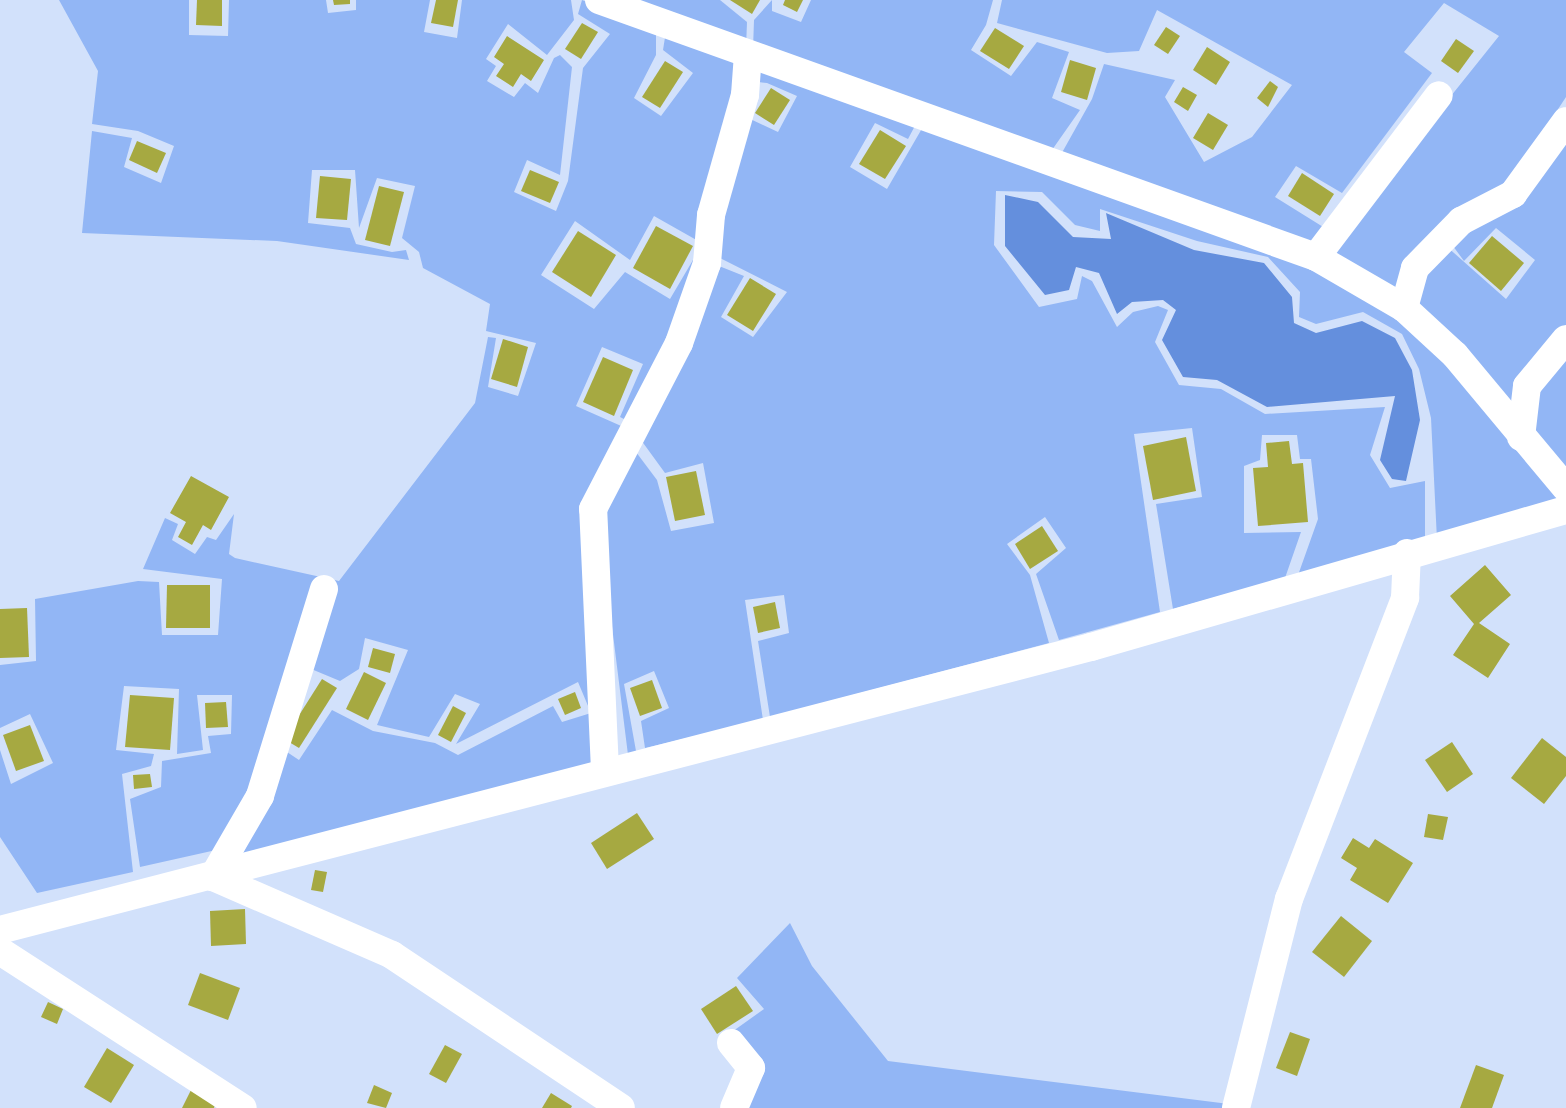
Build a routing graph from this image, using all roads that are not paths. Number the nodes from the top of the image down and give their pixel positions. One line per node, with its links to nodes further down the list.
1 (599, 0): 2 (street)
2 (748, 54): 5 (street); 13 (street)
3 (1439, 95): 5 (street)
4 (1566, 121): 6 (street)
5 (1316, 257): 6 (street)
6 (1404, 308): 8 (street)
7 (1566, 339): 8 (street)
8 (1521, 437): 9 (street)
9 (1566, 488)
10 (1566, 510): 11 (street)
11 (1407, 554): 13 (street); 21 (street)
12 (324, 589): 14 (street)
13 (605, 770): 14 (street)
14 (213, 877): 15 (street); 19 (street)
15 (0, 930)
16 (0, 951): 18 (street)
17 (731, 1043): 20 (street)
18 (243, 1108)
19 (621, 1108)
20 (734, 1108)
21 (1236, 1108)

